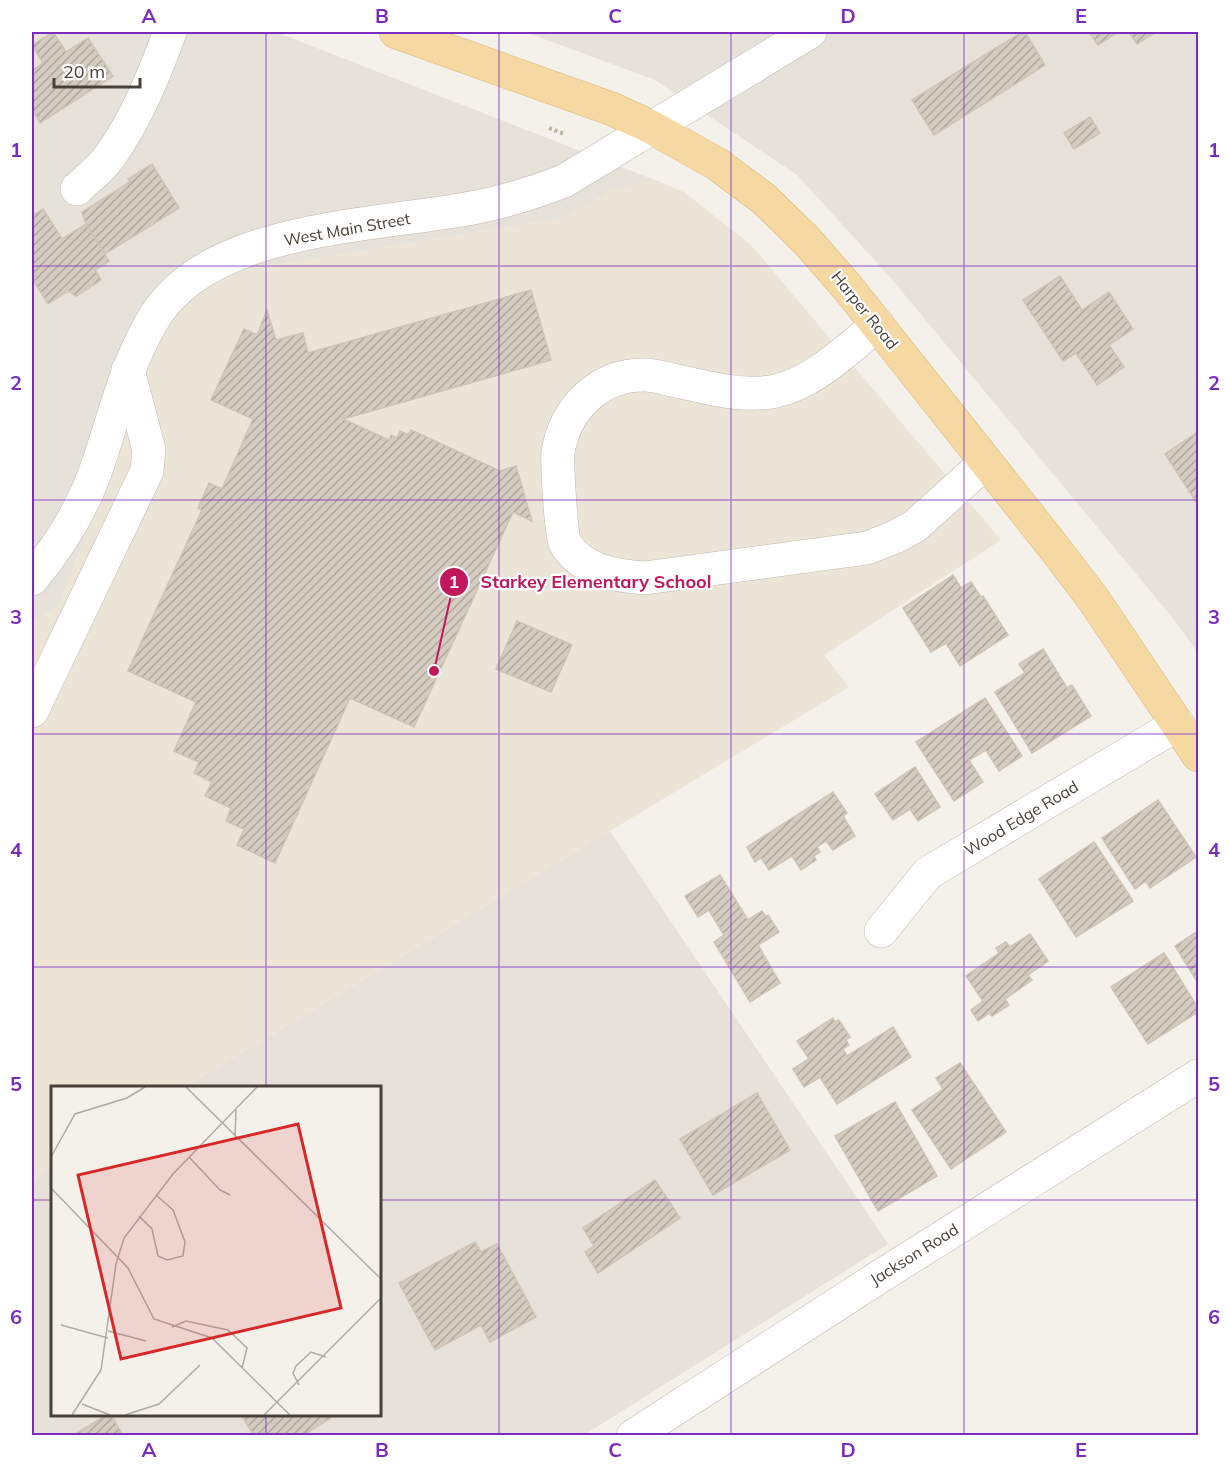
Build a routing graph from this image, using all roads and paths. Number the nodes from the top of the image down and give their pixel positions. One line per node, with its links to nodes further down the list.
1 (170, 32): 7 (street)
2 (396, 32): 4 (main road, Harper Road)
3 (810, 32): 4 (street, West Main Street)
4 (651, 127): 8 (main road, Harper Road); 9 (street, West Main Street)
5 (549, 128): 6 (path)
6 (564, 134)
7 (77, 189)
8 (878, 325): 10 (main road, Harper Road); 10 (street)
9 (128, 370): 11 (street, West Main Street); 12 (street)
10 (986, 462): 13 (main road, Harper Road)
11 (32, 579)
12 (32, 711)
13 (1178, 724): 14 (main road, Harper Road); 15 (street, Wood Edge Road)
14 (1198, 755)
15 (881, 931)
16 (1198, 1076): 17 (street, Jackson Road)
17 (633, 1436)

